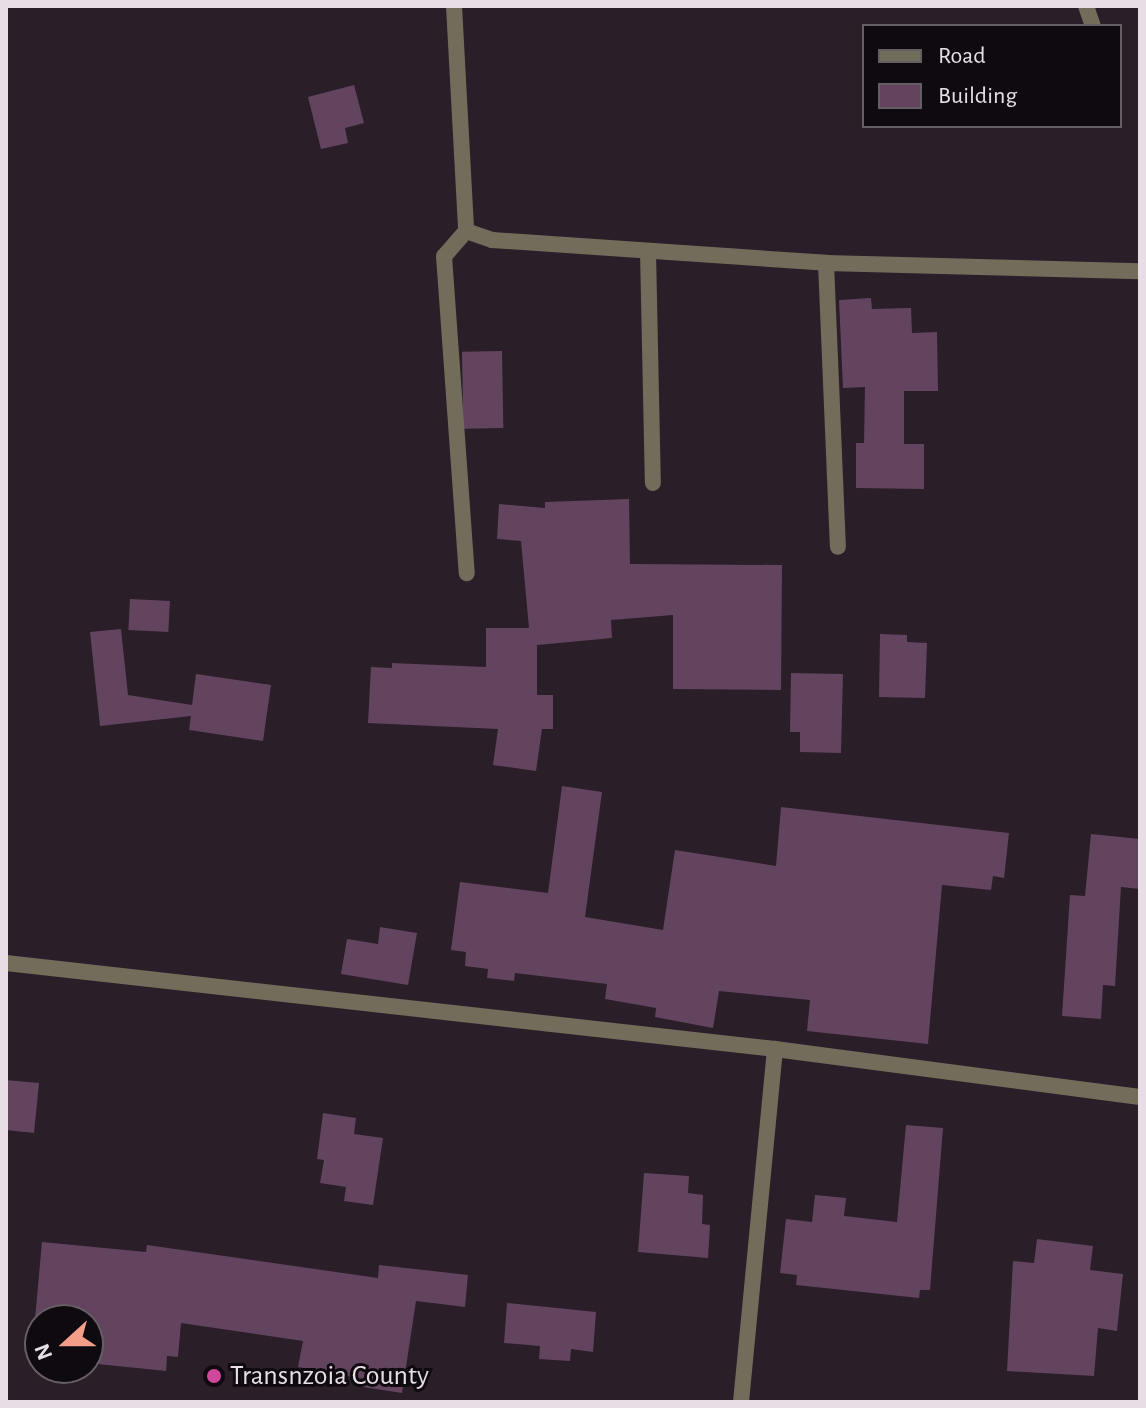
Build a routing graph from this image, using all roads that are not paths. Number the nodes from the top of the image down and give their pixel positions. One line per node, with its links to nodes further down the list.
1 (454, 6): 2 (street)
2 (466, 231): 3 (street); 8 (street)
3 (648, 251): 4 (street); 6 (street)
4 (826, 263): 5 (street); 7 (street)
5 (1140, 271)
6 (653, 483)
7 (838, 547)
8 (467, 573)
9 (6, 963): 10 (street)
10 (775, 1049): 11 (street); 12 (street)
11 (1140, 1097)
12 (741, 1402)

